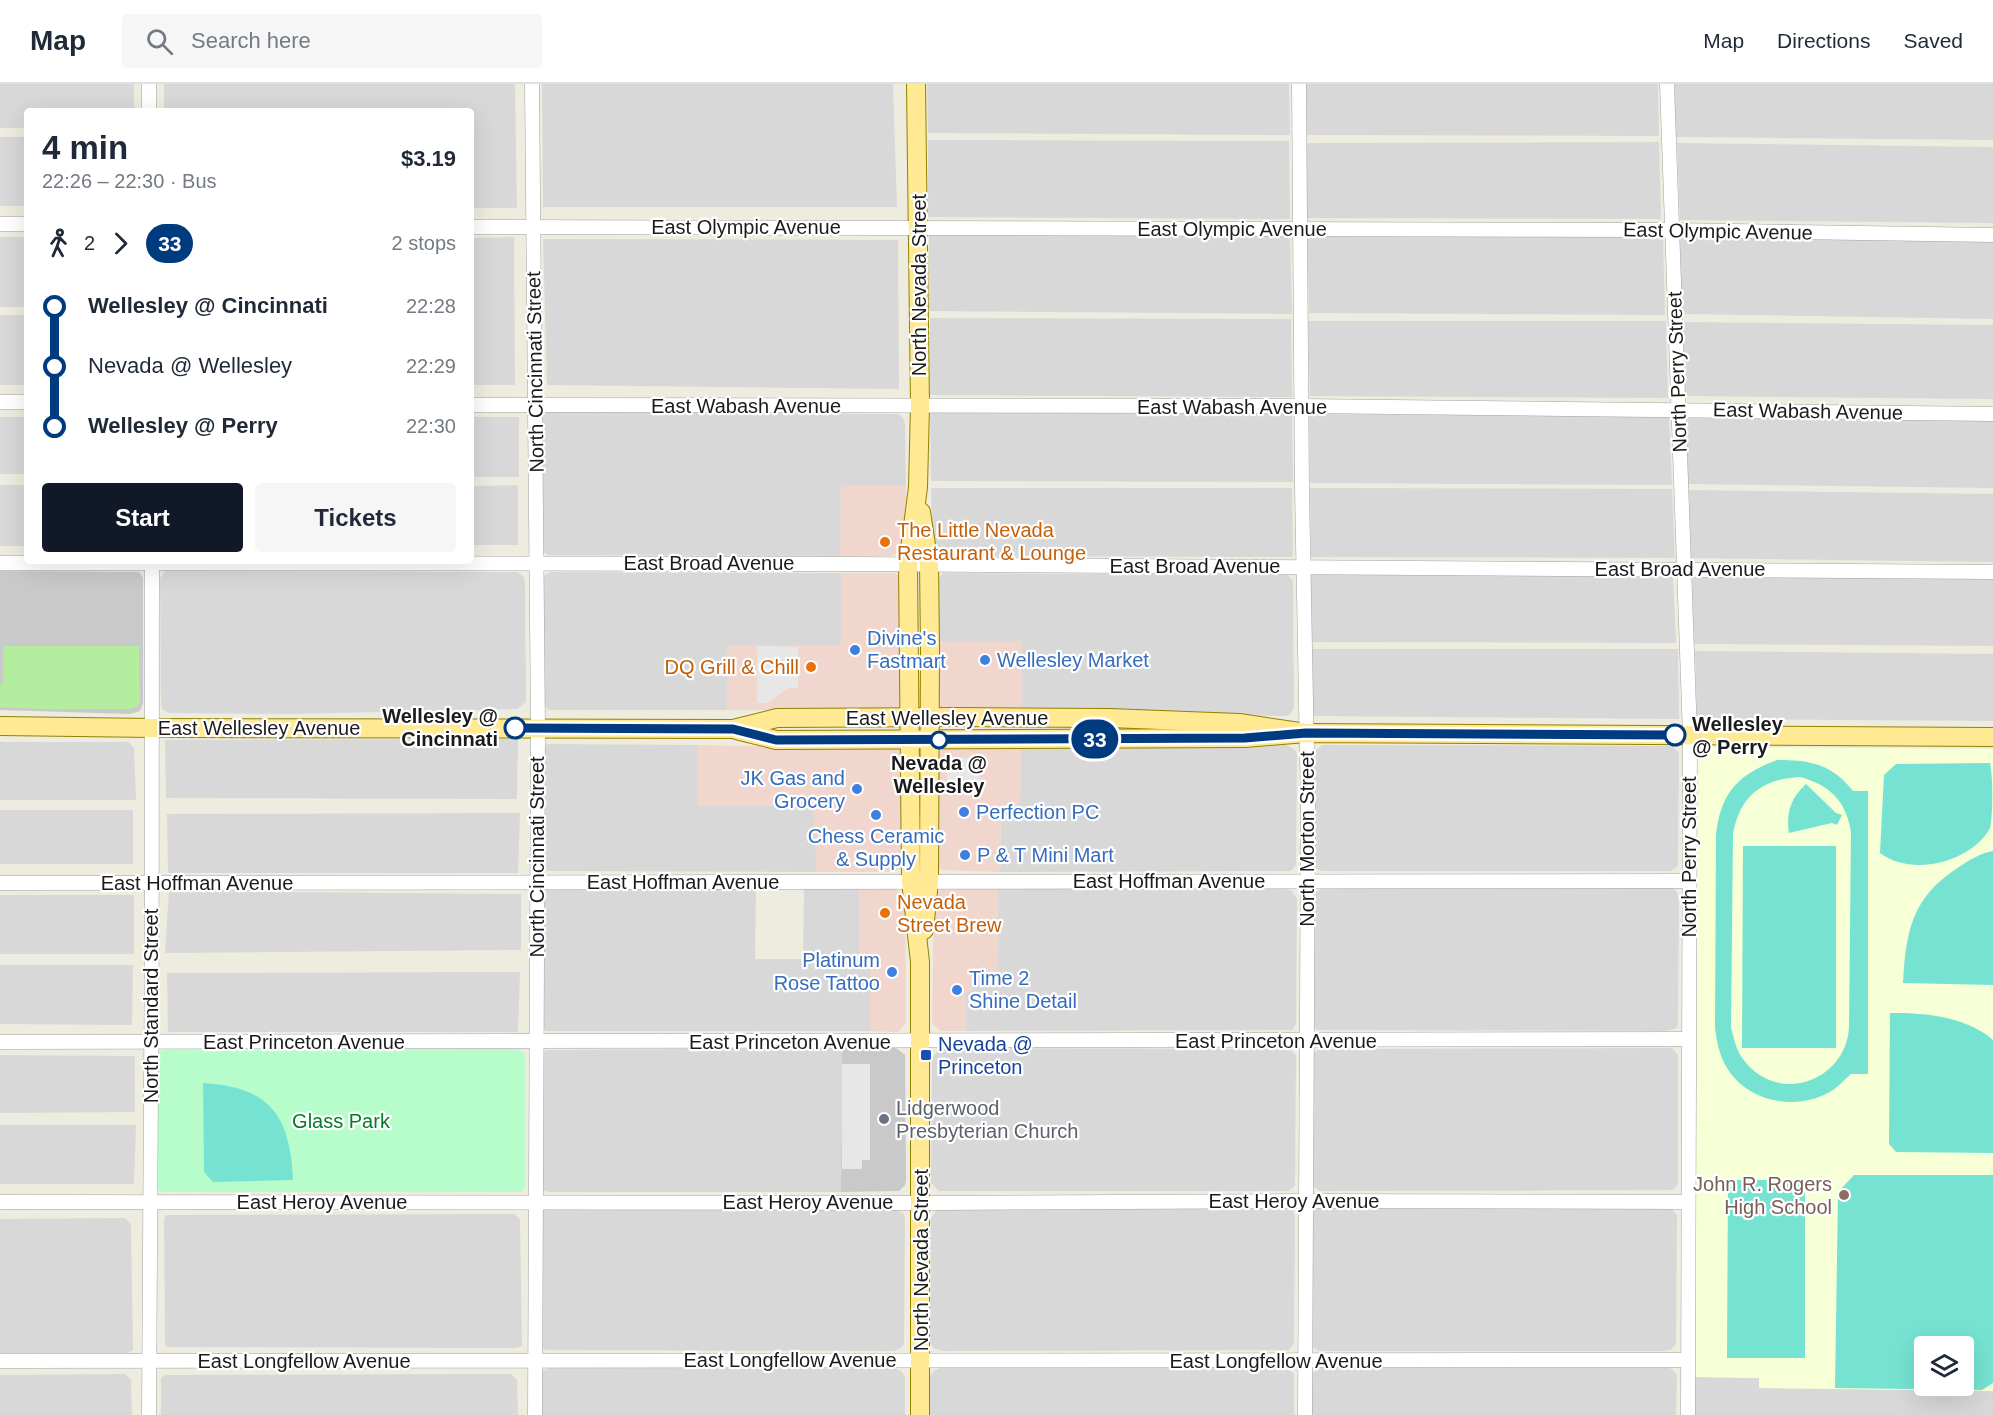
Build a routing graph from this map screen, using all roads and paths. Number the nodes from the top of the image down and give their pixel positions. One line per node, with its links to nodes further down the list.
1 (149, 84): 6 (street)
2 (532, 84): 10 (street, North Cincinnati Street)
3 (916, 84): 11 (main road, North Nevada Street)
4 (1299, 84): 12 (street, North Morton Street)
5 (1667, 84): 13 (street, North Perry Street)
6 (149, 108)
7 (0, 224): 8 (street)
8 (24, 224)
9 (474, 227): 10 (street, East Olympic Avenue)
10 (533, 227): 11 (street, East Olympic Avenue); 18 (street, North Cincinnati Street)
11 (918, 227): 12 (street, East Olympic Avenue); 19 (main road, North Nevada Street)
12 (1301, 229): 13 (street, East Olympic Avenue); 20 (street, North Morton Street)
13 (1672, 230): 14 (street, East Olympic Avenue); 21 (street, North Perry Street)
14 (1993, 236)
15 (0, 402): 16 (street)
16 (24, 402)
17 (474, 405): 18 (street, East Wabash Avenue)
18 (535, 405): 19 (street, East Wabash Avenue); 27 (street, North Cincinnati Street)
19 (920, 406): 20 (street, East Wabash Avenue); 23 (main road, North Nevada Street)
20 (1302, 406): 21 (street, East Wabash Avenue); 31 (street, North Morton Street)
21 (1680, 410): 22 (street, East Wabash Avenue); 32 (street, North Perry Street)
22 (1993, 414)
23 (918, 487): 29 (main road, North Nevada Street); 30 (main road, North Nevada Street)
24 (0, 562): 25 (street, East Broad Avenue)
25 (24, 562)
26 (474, 562): 27 (street, East Broad Avenue)
27 (537, 562): 29 (street, East Broad Avenue); 38 (street, North Cincinnati Street)
28 (152, 564): 37 (street, North Standard Street)
29 (908, 565): 30 (street, East Broad Avenue); 34 (main road, North Nevada Street)
30 (929, 565): 31 (street, East Broad Avenue); 35 (main road, North Nevada Street)
31 (1303, 566): 32 (street, East Broad Avenue); 40 (street, North Morton Street)
32 (1684, 568): 33 (street, East Broad Avenue); 41 (street, North Perry Street)
33 (1993, 572)
34 (910, 717): 35 (main road, East Wellesley Avenue); 39 (main road, East Wellesley Avenue); 43 (main road, North Nevada Street)
35 (929, 717): 40 (main road, East Wellesley Avenue); 44 (main road, North Nevada Street)
36 (0, 726): 37 (main road, East Wellesley Avenue)
37 (153, 728): 38 (main road, East Wellesley Avenue); 51 (street, North Standard Street)
38 (538, 728): 39 (main road, East Wellesley Avenue); 50 (street, North Cincinnati Street)
39 (733, 729): 43 (main road, East Wellesley Avenue)
40 (1306, 733): 41 (main road, East Wellesley Avenue); 44 (main road, East Wellesley Avenue); 48 (street, North Morton Street)
41 (1690, 736): 42 (main road, East Wellesley Avenue); 47 (street, North Perry Street)
42 (1993, 737)
43 (910, 740): 44 (main road, East Wellesley Avenue); 45 (main road, North Nevada Street)
44 (930, 740): 46 (main road, North Nevada Street)
45 (910, 881): 46 (street, East Hoffman Avenue); 50 (street, East Hoffman Avenue); 52 (main road, North Nevada Street)
46 (930, 881): 48 (street, East Hoffman Avenue); 52 (main road, North Nevada Street)
47 (1689, 881): 48 (street, East Hoffman Avenue); 53 (street, North Perry Street)
48 (1308, 882): 54 (street, North Morton Street)
49 (0, 883): 51 (street, East Hoffman Avenue)
50 (537, 883): 51 (street, East Hoffman Avenue); 58 (street, North Cincinnati Street)
51 (152, 884): 57 (street, North Standard Street)
52 (920, 962): 55 (main road, North Nevada Street)
53 (1688, 1039): 54 (street, East Princeton Avenue); 62 (street, North Perry Street)
54 (1308, 1040): 55 (street, East Princeton Avenue); 59 (street, North Morton Street)
55 (921, 1041): 58 (street, East Princeton Avenue); 64 (main road, North Nevada Street)
56 (0, 1042): 57 (street, East Princeton Avenue)
57 (150, 1042): 58 (street, East Princeton Avenue); 63 (street, North Standard Street)
58 (536, 1042): 61 (street, North Cincinnati Street)
59 (1306, 1201): 62 (street, East Heroy Avenue); 64 (street, East Heroy Avenue); 69 (street, North Morton Street)
60 (0, 1202): 63 (street, East Heroy Avenue)
61 (536, 1202): 63 (street, East Heroy Avenue); 64 (street, East Heroy Avenue); 65 (street, North Cincinnati Street)
62 (1688, 1202): 67 (street, North Perry Street)
63 (150, 1203): 70 (street, North Standard Street)
64 (921, 1203): 66 (main road, North Nevada Street)
65 (535, 1360): 66 (street, East Longfellow Avenue); 70 (street, East Longfellow Avenue); 72 (street, North Cincinnati Street)
66 (921, 1360): 69 (street, East Longfellow Avenue); 73 (main road, North Nevada Street)
67 (1688, 1360): 69 (street, East Longfellow Avenue); 75 (street, North Perry Street)
68 (0, 1361): 70 (street, East Longfellow Avenue)
69 (1305, 1361): 74 (street, North Morton Street)
70 (149, 1362): 71 (street, North Standard Street)
71 (149, 1415)
72 (535, 1415)
73 (920, 1415)
74 (1305, 1415)
75 (1688, 1415)

